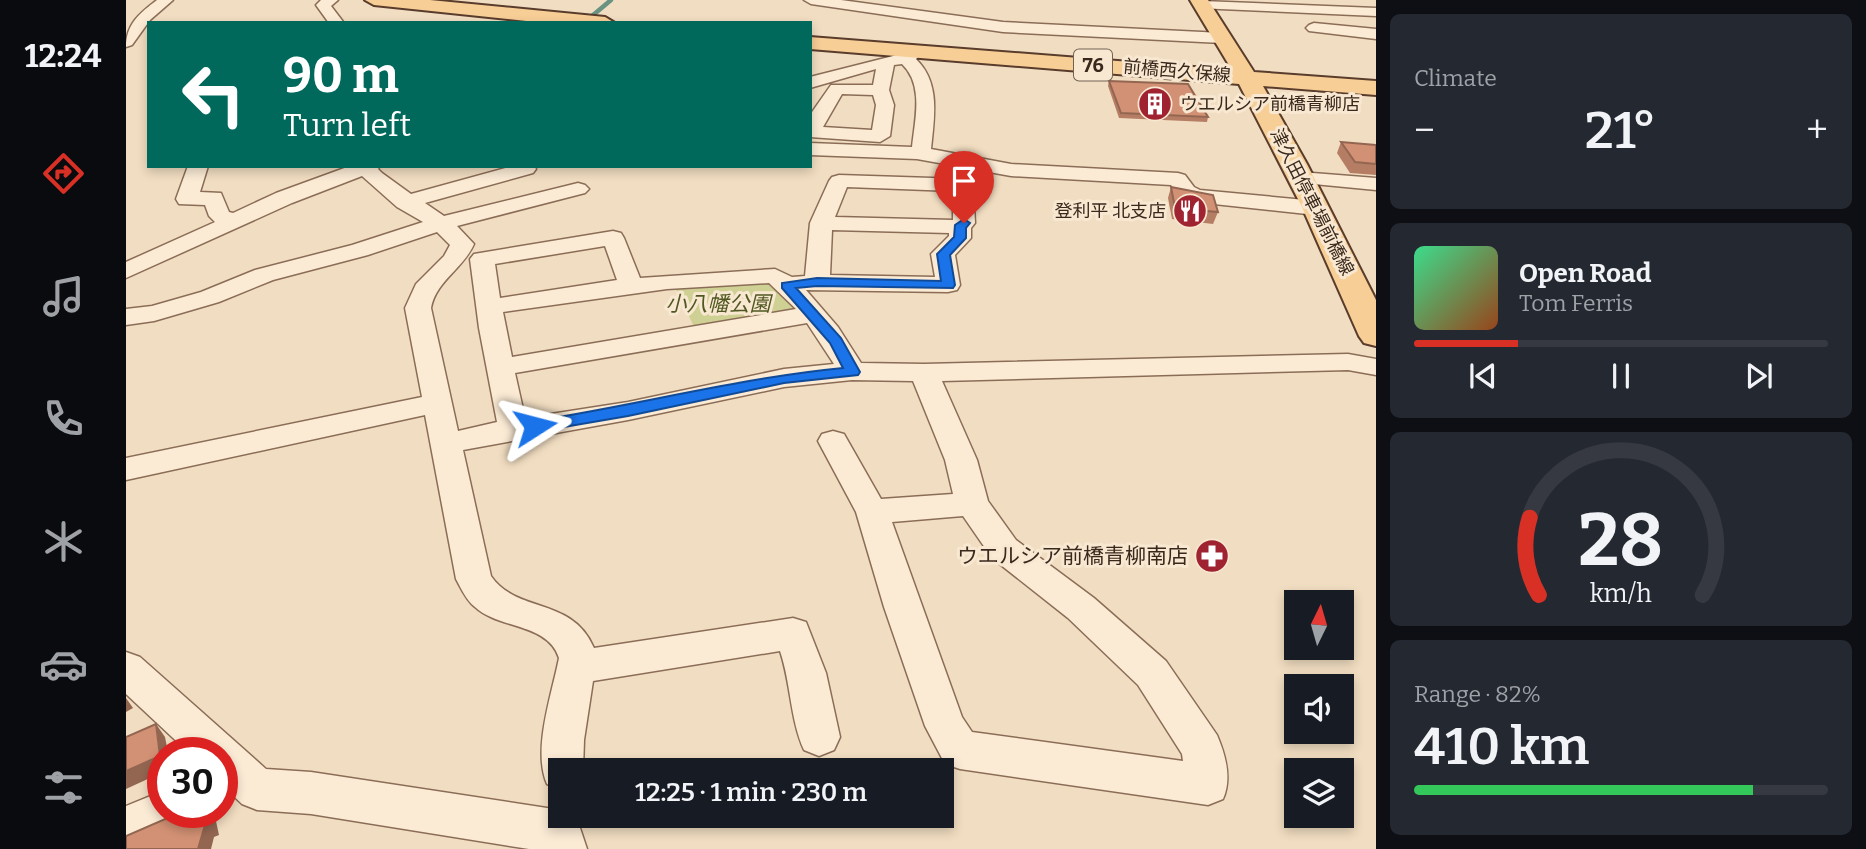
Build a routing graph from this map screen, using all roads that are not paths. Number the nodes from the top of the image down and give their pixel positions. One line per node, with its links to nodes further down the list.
1 (166, 0): 10 (street)
2 (331, 0): 12 (street)
3 (374, 0): 13 (main road)
4 (811, 0): 5 (street)
5 (914, 6): 14 (street); 19 (street)
6 (1256, 8): 7 (street); 9 (street); 15 (street)
7 (1202, 10): 16 (main road, 津久田停車場前橋線)
8 (1100, 12): 14 (street)
9 (1376, 12)
10 (145, 16): 11 (street); 17 (street)
11 (126, 17)
12 (335, 21)
13 (582, 21)
14 (1109, 33): 16 (street)
15 (1376, 34)
16 (1222, 38): 20 (main road, 津久田停車場前橋線)
17 (126, 41)
18 (812, 43): 19 (main road, 前橋西久保線 / 76)
19 (899, 56): 20 (main road, 前橋西久保線 / 76); 21 (street); 23 (street); 25 (street)
20 (1248, 77): 22 (main road, 前橋西久保線 / 76); 30 (main road, 津久田停車場前橋線)
21 (812, 82)
22 (1376, 88)
23 (880, 90)
24 (812, 149): 25 (street)
25 (921, 154): 34 (street)
26 (197, 168): 35 (street)
27 (363, 168): 35 (street)
28 (367, 168): 33 (street)
29 (526, 169): 33 (street)
30 (1300, 178): 31 (street); 34 (main road, 津久田停車場前橋線)
31 (1376, 184)
32 (579, 188): 37 (street)
33 (405, 202): 37 (street)
34 (1316, 208): 46 (main road, 津久田停車場前橋線)
35 (235, 220): 39 (street)
36 (821, 223): 38 (street); 38 (street); 40 (street)
37 (439, 224): 45 (street); 51 (street)
38 (960, 227): 40 (street)
39 (126, 271)
40 (817, 282): 42 (street)
41 (631, 285): 42 (street); 43 (street); 43 (street)
42 (787, 285): 44 (street)
43 (489, 307): 47 (street)
44 (812, 314): 47 (street); 49 (street)
45 (126, 317)
46 (1376, 336)
47 (501, 367): 52 (street)
48 (1376, 367): 50 (street)
49 (852, 372): 50 (street); 52 (street)
50 (925, 373): 56 (street)
51 (439, 403): 54 (street); 55 (street)
52 (513, 429): 54 (street)
53 (833, 441): 57 (street)
54 (448, 443): 58 (street)
55 (126, 470)
56 (972, 504): 57 (street); 57 (street)
57 (872, 512)
58 (577, 667): 61 (street); 62 (street)
59 (126, 669): 60 (street)
60 (195, 737)
61 (819, 737)
62 (562, 758)
63 (238, 775): 66 (street)
64 (147, 819): 65 (street)
65 (126, 829)
66 (562, 832)

